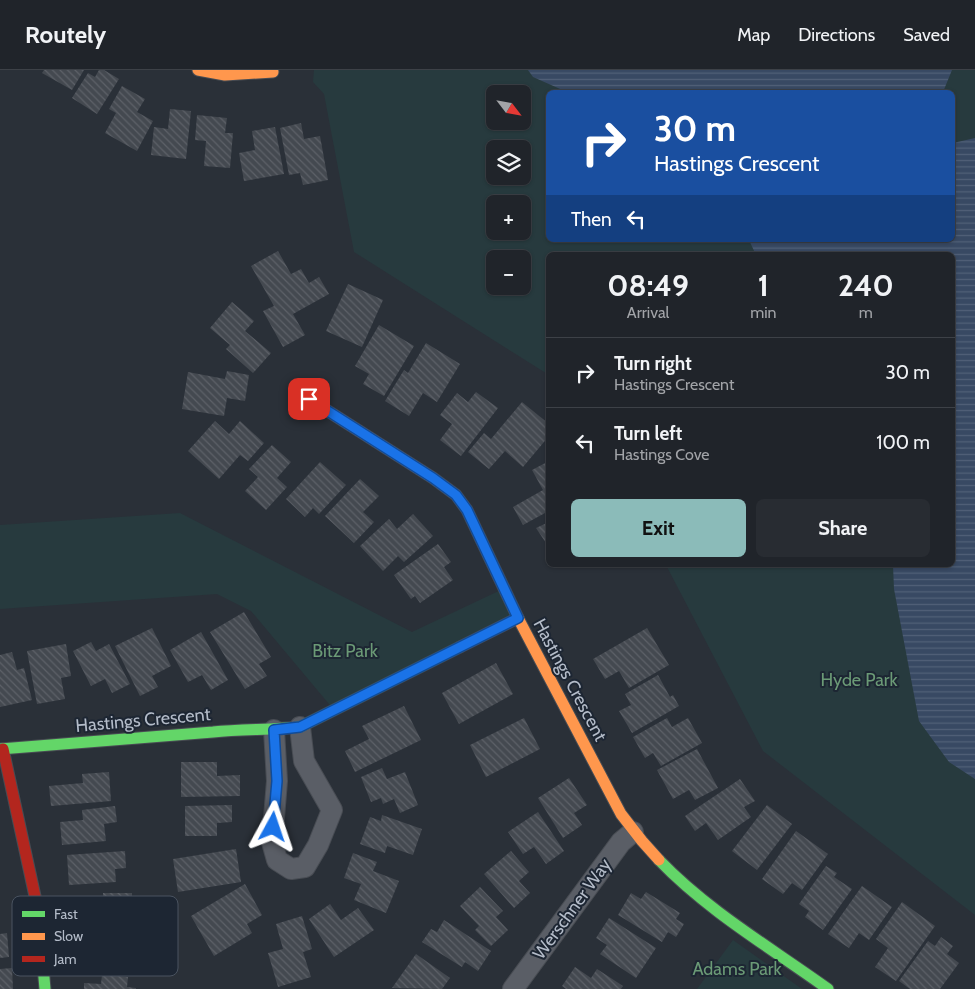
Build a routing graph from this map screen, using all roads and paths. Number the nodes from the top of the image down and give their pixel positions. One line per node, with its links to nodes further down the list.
1 (198, 70): 2 (street)
2 (273, 72)
3 (309, 399): 4 (street)
4 (518, 618): 5 (street, Hastings Crescent); 8 (street, Hastings Crescent)
5 (300, 727): 6 (street, Hastings Crescent); 6 (street)
6 (274, 730): 7 (street, Hastings Crescent)
7 (2, 749): 9 (street)
8 (633, 832): 12 (street, Werschner Way); 13 (street, Hastings Crescent)
9 (35, 896)
10 (44, 976): 11 (street)
11 (45, 989)
12 (513, 989)
13 (828, 989)

